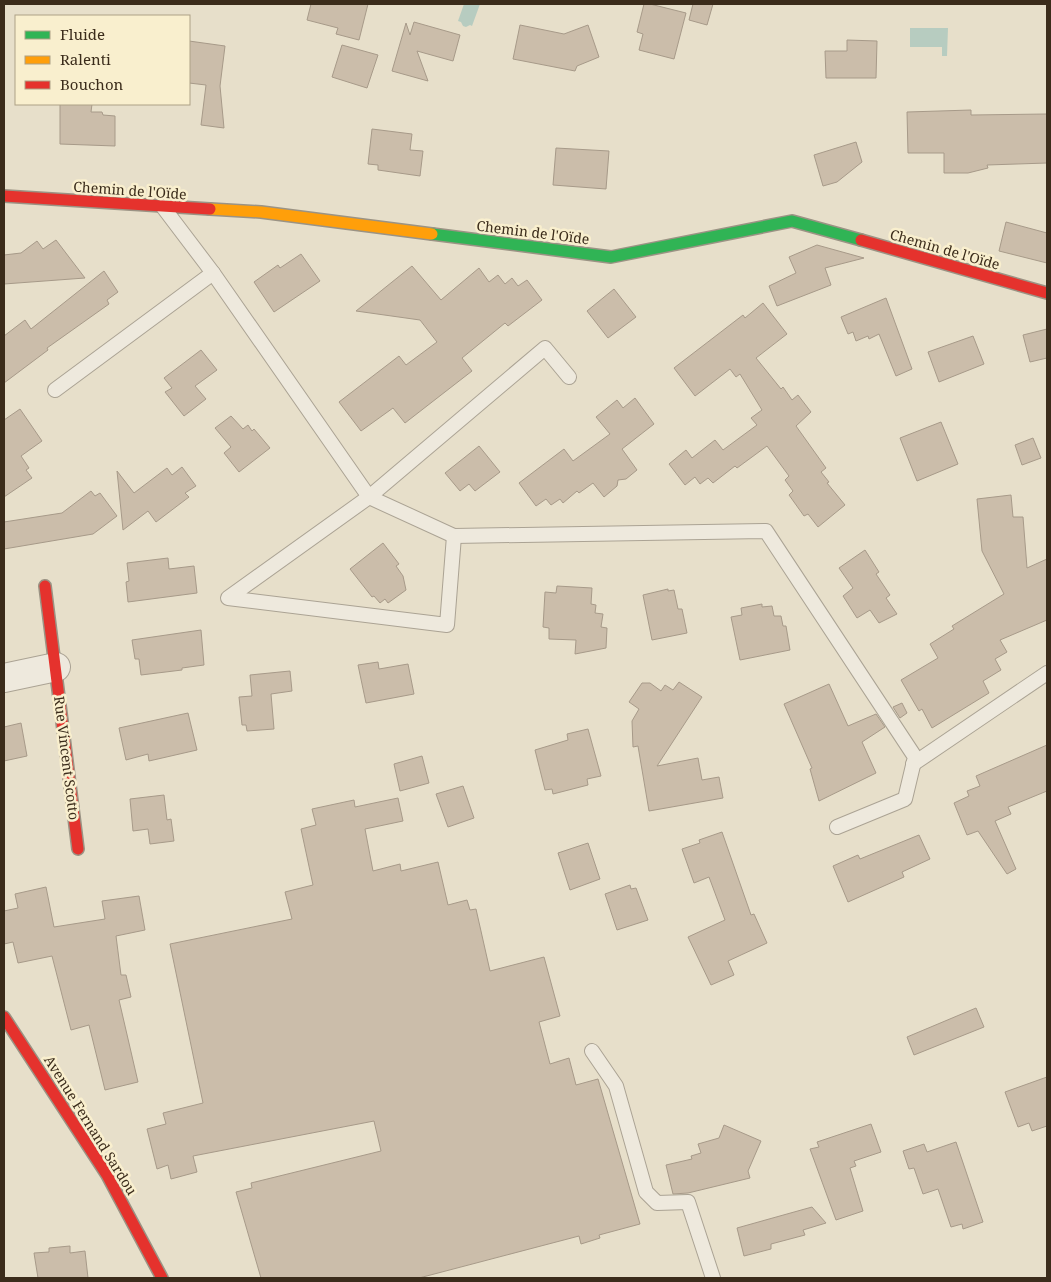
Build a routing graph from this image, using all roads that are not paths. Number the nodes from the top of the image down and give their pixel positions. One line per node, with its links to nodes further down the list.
1 (4, 196): 2 (street, Chemin de l'Oïde)
2 (163, 208): 3 (lane); 4 (street, Chemin de l'Oïde)
3 (213, 273): 6 (lane); 7 (lane)
4 (1047, 293)
5 (569, 377): 7 (lane)
6 (55, 390)
7 (369, 497): 8 (lane); 8 (lane)
8 (454, 536): 13 (lane)
9 (45, 586): 10 (street, Rue Vincent Scotto)
10 (56, 667): 12 (street); 15 (street, Rue Vincent Scotto)
11 (1047, 673): 13 (lane)
12 (4, 678)
13 (914, 764): 14 (lane)
14 (837, 827)
15 (78, 849)
16 (4, 1017): 18 (street, Avenue Fernand Sardou)
17 (592, 1051): 19 (lane)
18 (162, 1278)
19 (713, 1278)

